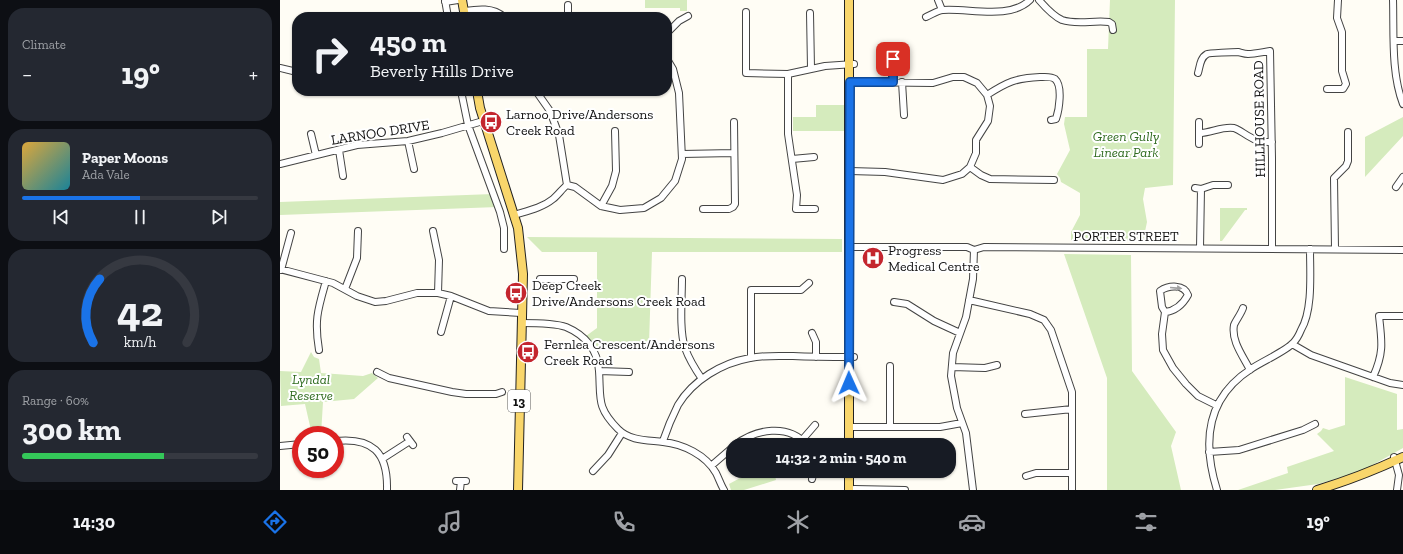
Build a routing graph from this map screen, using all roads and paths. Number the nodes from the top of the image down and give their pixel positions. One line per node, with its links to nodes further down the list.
1 (458, 0): 10 (street)
2 (462, 0): 14 (main road)
3 (849, 0): 27 (main road)
4 (855, 0): 27 (main road)
5 (938, 0): 12 (street)
6 (1030, 0): 12 (street)
7 (1039, 0): 23 (street)
8 (1338, 0): 37 (street)
9 (1393, 0): 24 (street)
10 (445, 1): 13 (street)
11 (568, 5): 17 (street)
12 (942, 10): 21 (street)
13 (447, 12)
14 (465, 12)
15 (472, 12): 16 (street)
16 (496, 12)
17 (568, 12)
18 (746, 12): 33 (street)
19 (810, 13): 30 (street)
20 (688, 16): 22 (street)
21 (926, 17)
22 (672, 28)
23 (1113, 30)
24 (1394, 41): 25 (street); 42 (street)
25 (1403, 41)
26 (894, 48): 35 (street)
27 (852, 64): 30 (street); 34 (main road)
28 (672, 67): 57 (street)
29 (280, 68): 31 (street)
30 (811, 68): 33 (street)
31 (292, 71)
32 (1198, 73): 54 (street, HILLHOUSE ROAD)
33 (788, 74): 61 (street)
34 (852, 82): 35 (street); 65 (main road)
35 (893, 82): 36 (street)
36 (902, 82): 38 (street); 43 (street)
37 (1327, 89)
38 (987, 95): 44 (street); 63 (street)
39 (463, 96): 48 (street)
40 (478, 96): 45 (main road, 13)
41 (540, 96): 69 (street)
42 (1403, 104)
43 (904, 114)
44 (1051, 120)
45 (483, 121): 48 (street, LARNOO DRIVE); 75 (main road, 13)
46 (734, 122): 58 (street)
47 (1199, 122): 51 (street)
48 (468, 125): 53 (street, LARNOO DRIVE); 82 (street)
49 (615, 131): 72 (street)
50 (1348, 132): 84 (street)
51 (1199, 133): 54 (street); 55 (street)
52 (311, 134): 59 (street)
53 (408, 141): 56 (street, LARNOO DRIVE); 64 (street)
54 (1272, 142): 81 (street, HILLHOUSE ROAD)
55 (1199, 144)
56 (339, 150): 59 (street, LARNOO DRIVE); 66 (street)
57 (682, 154): 58 (street); 72 (street)
58 (734, 154): 73 (street)
59 (316, 155): 62 (street, LARNOO DRIVE)
60 (814, 157): 61 (street)
61 (792, 160): 74 (street)
62 (280, 164)
63 (970, 167): 65 (street); 68 (street)
64 (414, 170)
65 (852, 171): 79 (main road)
66 (343, 176)
67 (1403, 177): 71 (street)
68 (1054, 180)
69 (567, 185): 72 (street); 75 (street)
70 (1228, 185): 80 (street)
71 (1396, 187)
72 (601, 206)
73 (703, 209)
74 (815, 209)
75 (514, 215): 100 (main road, 13)
76 (358, 231): 93 (street)
77 (433, 231): 94 (street)
78 (291, 232): 87 (street)
79 (852, 247): 85 (street, PORTER STREET); 109 (main road)
80 (1200, 248): 81 (street, PORTER STREET); 85 (street, PORTER STREET)
81 (1272, 248): 83 (street, PORTER STREET)
82 (504, 249)
83 (1310, 249): 84 (street, PORTER STREET); 106 (street)
84 (1335, 249): 86 (street, PORTER STREET)
85 (974, 250): 96 (street)
86 (1403, 250)
87 (281, 269): 91 (street)
88 (540, 279): 89 (street)
89 (574, 279)
90 (682, 279): 119 (street)
91 (326, 281): 93 (street); 107 (street)
92 (808, 283): 110 (street)
93 (345, 289): 94 (street)
94 (438, 294): 95 (street)
95 (451, 296): 100 (street); 103 (street)
96 (969, 300): 105 (street); 123 (street)
97 (894, 302): 105 (street)
98 (1244, 308): 114 (street)
99 (1165, 312): 99 (street, one-way to 99); 122 (street)
100 (521, 313): 102 (main road, 13)
101 (1403, 316): 118 (street)
102 (521, 323): 115 (street); 155 (main road, 13)
103 (441, 332)
104 (812, 333): 108 (street)
105 (960, 333): 113 (street)
106 (1292, 344): 114 (street); 118 (street)
107 (319, 350)
108 (816, 357): 109 (street); 110 (street)
109 (851, 357): 128 (main road)
110 (751, 358): 119 (street)
111 (998, 365): 113 (street)
112 (890, 366): 129 (street)
113 (952, 367): 125 (street)
114 (1250, 370): 122 (street)
115 (599, 371): 117 (street); 130 (street)
116 (377, 372): 121 (street)
117 (629, 372)
118 (1373, 377): 120 (street)
119 (702, 379): 138 (street)
120 (1403, 385)
121 (502, 392)
122 (1216, 405): 141 (street)
123 (1072, 409): 124 (street); 148 (street)
124 (1025, 414)
125 (962, 424): 129 (street); 159 (street)
126 (1315, 424): 141 (street)
127 (815, 425): 133 (street)
128 (852, 427): 129 (street); 134 (main road); 135 (main road)
129 (890, 427)
130 (622, 433): 138 (street); 147 (street)
131 (746, 438): 132 (street)
132 (798, 438)
133 (804, 438)
134 (850, 438)
135 (853, 438)
136 (344, 440): 144 (street)
137 (410, 441): 144 (street)
138 (663, 441): 146 (street)
139 (292, 445): 140 (street)
140 (280, 446)
141 (1209, 452): 161 (street)
142 (1403, 452): 145 (main road)
143 (726, 453): 146 (street)
144 (382, 458): 153 (street)
145 (1397, 458): 162 (main road); 163 (street)
146 (710, 466): 156 (street)
147 (593, 471)
148 (1072, 473): 149 (street); 160 (street)
149 (1026, 476)
150 (850, 478): 157 (main road)
151 (853, 478): 157 (main road)
152 (461, 481): 154 (street)
153 (387, 490)
154 (460, 490)
155 (518, 490)
156 (724, 490)
157 (852, 490): 158 (street)
158 (905, 490)
159 (972, 490)
160 (1072, 490)
161 (1217, 490)
162 (1316, 490)
163 (1397, 490)

